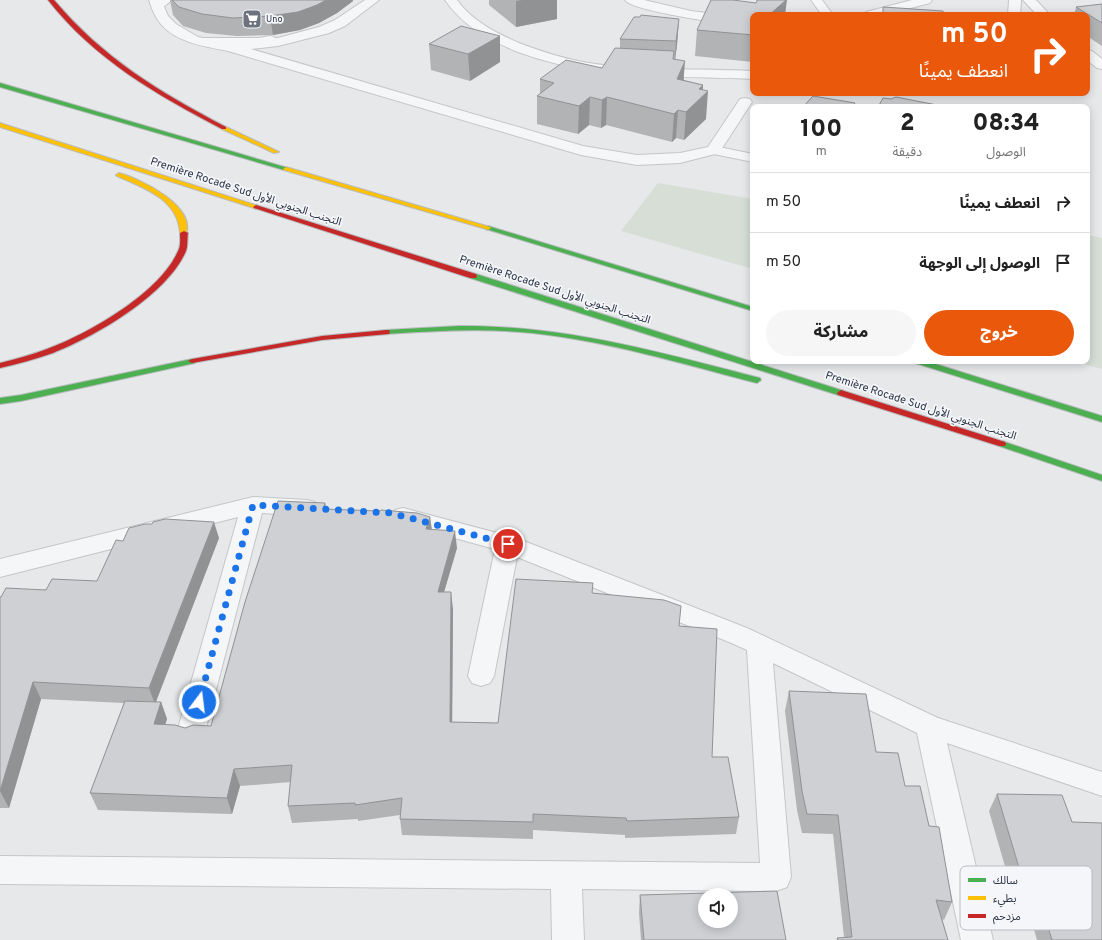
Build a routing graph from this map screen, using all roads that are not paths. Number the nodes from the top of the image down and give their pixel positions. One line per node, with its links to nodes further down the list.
1 (50, 0): 25 (highway)
2 (372, 0): 15 (lane); 16 (street)
3 (451, 0): 19 (street)
4 (631, 0): 14 (street)
5 (816, 0): 10 (lane)
6 (924, 0): 11 (street)
7 (1015, 0): 12 (street)
8 (1029, 0): 13 (street)
9 (159, 2): 15 (street)
10 (826, 12)
11 (881, 12)
12 (1014, 12)
13 (1041, 12)
14 (750, 23)
15 (203, 41): 16 (street)
16 (230, 47): 24 (street)
17 (1090, 56): 18 (street)
18 (1102, 65)
19 (750, 75)
20 (0, 85): 30 (highway)
21 (745, 102): 24 (street)
22 (0, 125): 23 (highway, Première Rocade Sud التجنب الجنوبي الأول)
23 (48, 140): 27 (highway); 32 (highway, Première Rocade Sud التجنب الجنوبي الأول)
24 (714, 150): 26 (lane)
25 (285, 155)
26 (750, 157)
27 (100, 167)
28 (112, 173): 35 (highway)
29 (504, 223): 30 (highway)
30 (553, 247): 31 (highway)
31 (750, 308)
32 (750, 364)
33 (751, 364): 40 (highway, Première Rocade Sud التجنب الجنوبي الأول)
34 (928, 364): 39 (highway)
35 (0, 366)
36 (763, 382): 38 (highway)
37 (832, 400): 40 (highway)
38 (0, 401)
39 (1102, 419)
40 (1008, 446): 41 (highway, Première Rocade Sud التجنب الجنوبي الأول)
41 (1102, 478)
42 (253, 505): 43 (street); 46 (street); 50 (street)
43 (330, 509)
44 (384, 512): 45 (street)
45 (508, 544): 47 (street); 48 (street)
46 (0, 568)
47 (759, 645): 49 (street); 54 (street)
48 (481, 676)
49 (929, 726): 51 (street); 52 (street)
50 (191, 732)
51 (1102, 784)
52 (960, 867)
53 (0, 870): 54 (street)
54 (566, 877): 56 (street)
55 (974, 930): 57 (street)
56 (568, 940)
57 (976, 940)

